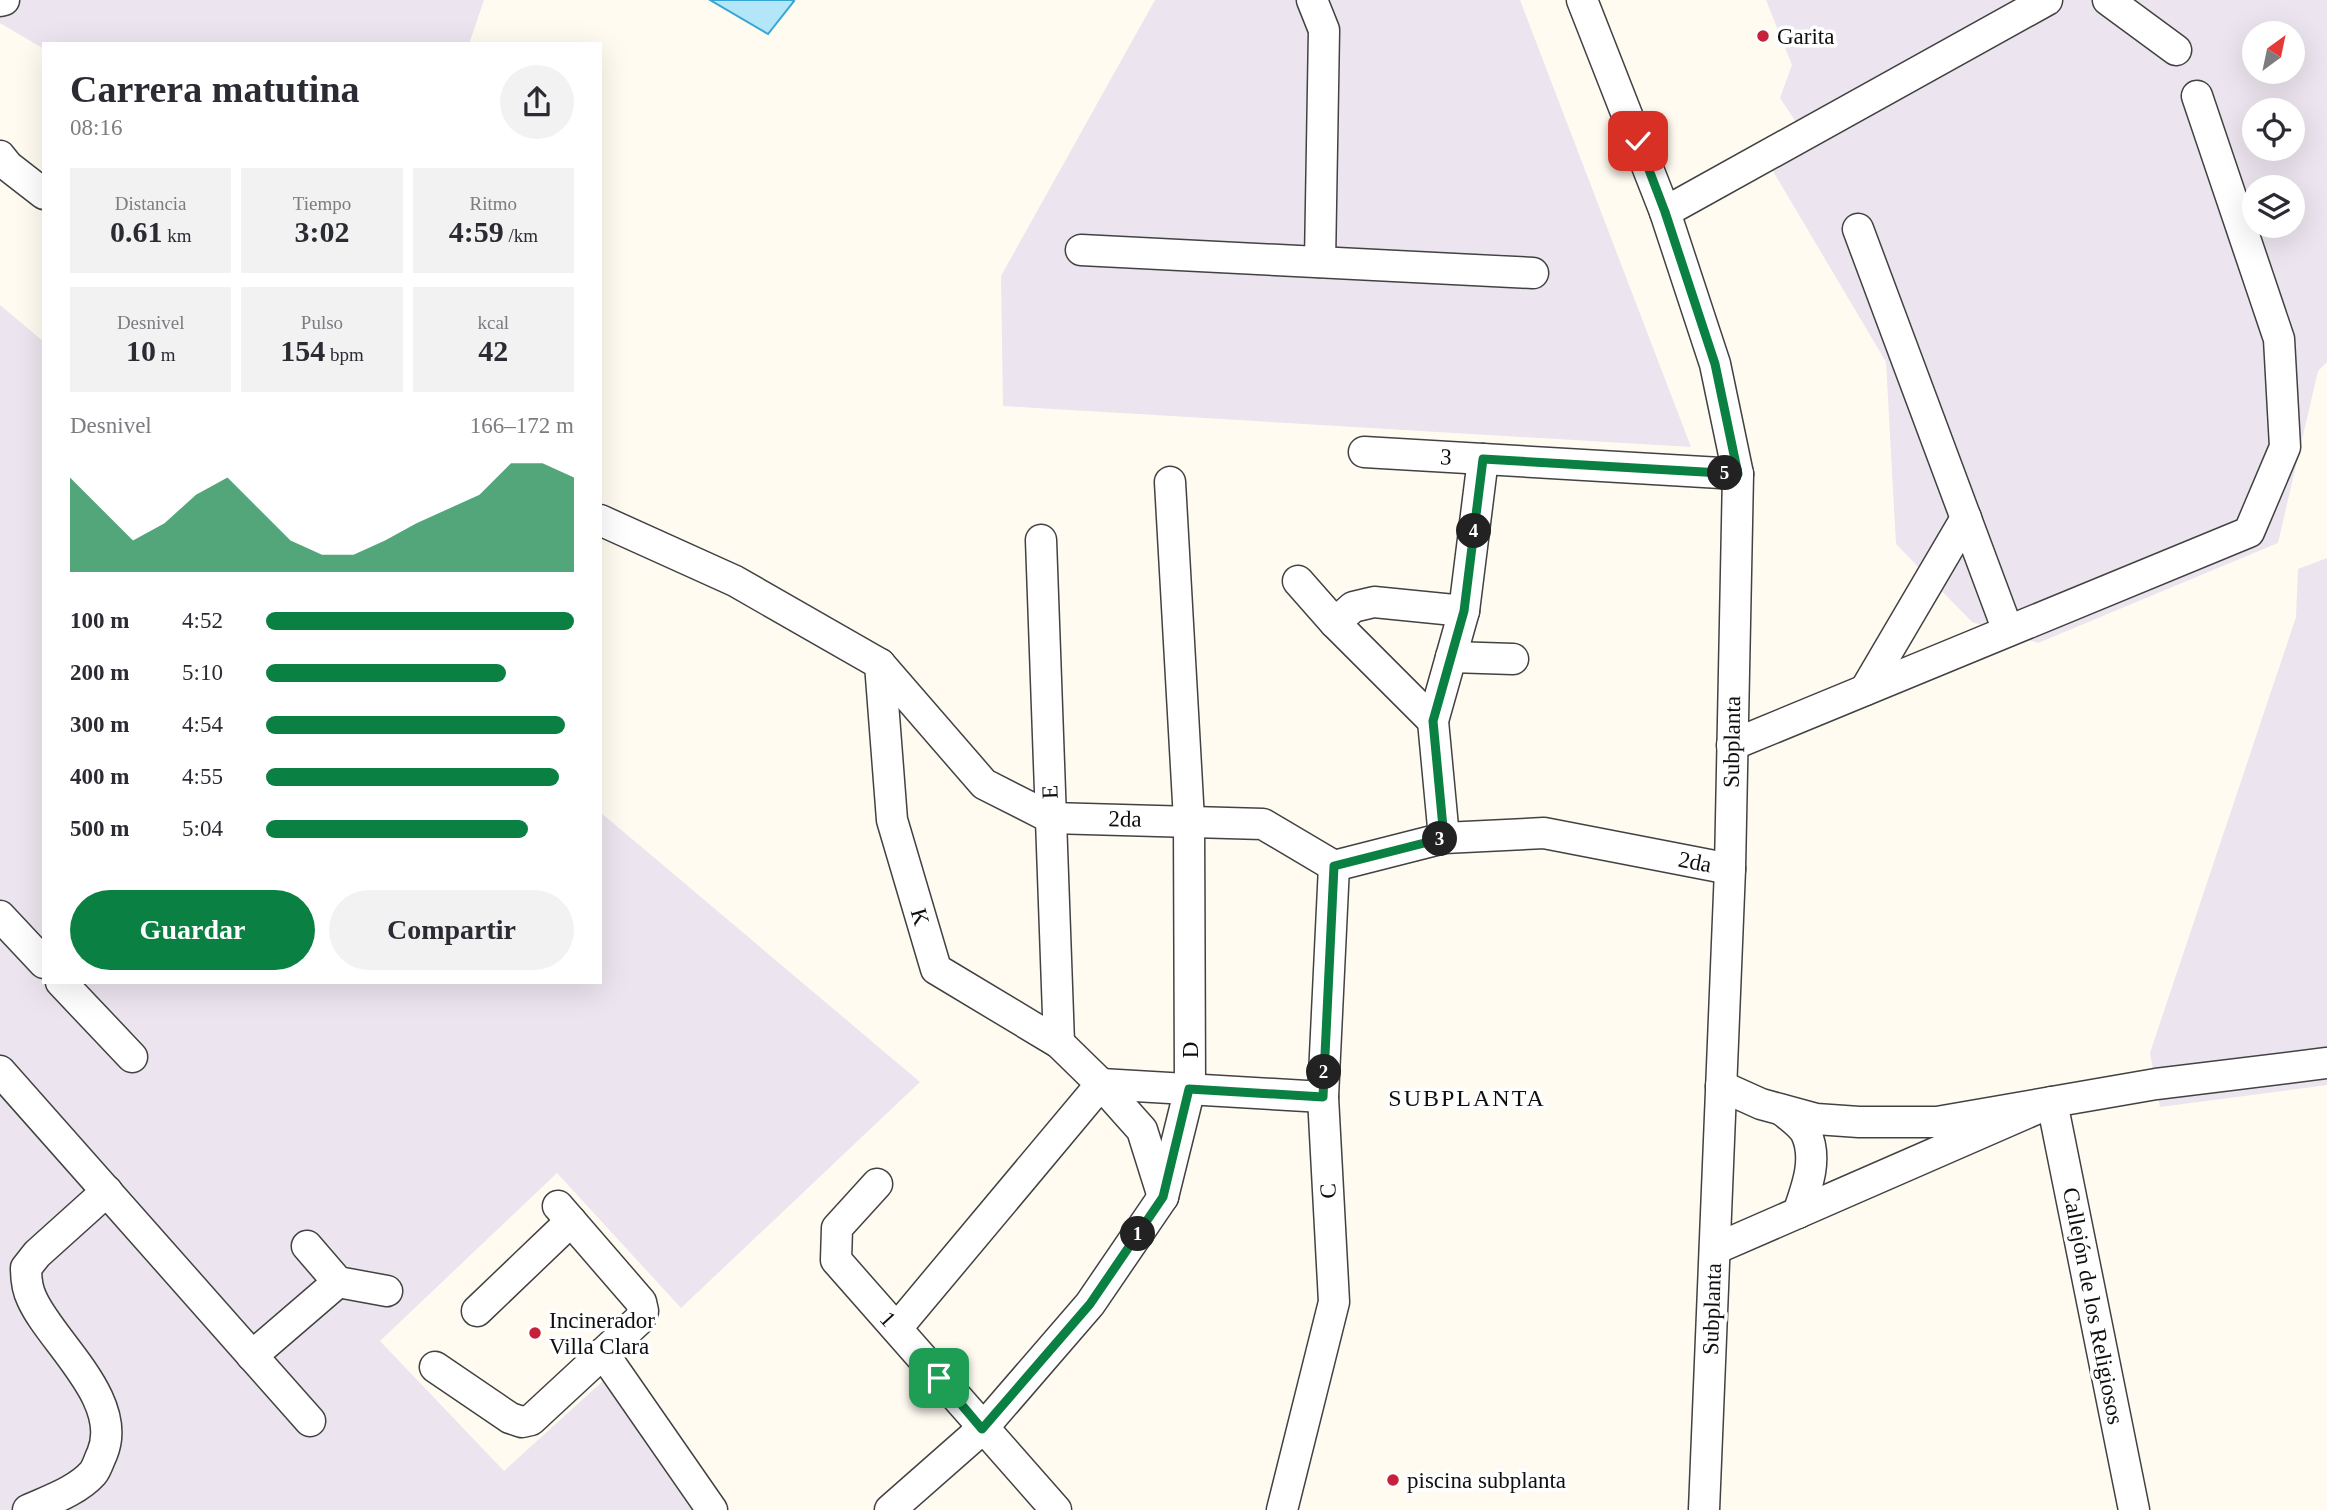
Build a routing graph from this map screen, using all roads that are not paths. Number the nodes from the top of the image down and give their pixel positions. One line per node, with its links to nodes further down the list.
1 (1312, 0): 12 (street)
2 (1582, 0): 9 (street, Subplanta)
3 (2047, 0): 9 (street)
4 (2108, 0): 5 (street)
5 (2176, 50)
6 (2197, 96): 24 (street)
7 (0, 156): 8 (street)
8 (42, 192)
9 (1665, 212): 16 (street, Subplanta)
10 (1858, 229): 18 (street)
11 (1081, 250): 12 (street)
12 (1320, 262): 13 (street)
13 (1533, 273)
14 (1364, 452): 15 (street, 3)
15 (1483, 459): 16 (street, 3); 22 (street)
16 (1738, 474): 30 (street, Subplanta)
17 (1170, 482): 32 (street, D)
18 (1966, 518): 24 (street); 28 (street)
19 (602, 521): 27 (street, 2da)
20 (1041, 540): 31 (street, E)
21 (1298, 581): 23 (street)
22 (1464, 611): 23 (street); 25 (street)
23 (1335, 623): 29 (street)
24 (2008, 631): 28 (street)
25 (1451, 657): 26 (street); 29 (street)
26 (1513, 659)
27 (880, 664): 31 (street, 2da); 39 (street, K)
28 (1865, 690): 30 (street)
29 (1433, 721): 33 (street)
30 (1732, 745): 35 (street, Subplanta)
31 (1051, 818): 32 (street, 2da); 39 (street, E)
32 (1189, 820): 34 (street, 2da); 45 (street, D)
33 (1444, 838): 34 (street, 2da); 35 (street, 2da)
34 (1334, 866): 46 (street, C)
35 (1730, 869): 44 (street, Subplanta)
36 (5, 931): 37 (street)
37 (42, 961)
38 (63, 984): 40 (street)
39 (1059, 1043): 43 (street, K)
40 (132, 1057)
41 (2327, 1063): 47 (street)
42 (0, 1071): 50 (street)
43 (1101, 1084): 45 (street); 51 (street, K); 58 (street)
44 (1721, 1086): 48 (street); 54 (street, Subplanta)
45 (1189, 1089): 46 (street); 51 (street, D)
46 (1323, 1097): 68 (street, C)
47 (2052, 1102): 48 (street); 52 (street); 70 (street, Callejón de los Religiosos)
48 (1782, 1110): 52 (street)
49 (877, 1184): 58 (street, 1)
50 (107, 1191): 60 (street); 64 (street)
51 (1163, 1197): 63 (street, D)
52 (1798, 1213): 54 (street)
53 (307, 1246): 55 (street)
54 (1714, 1249): 69 (street, Subplanta)
55 (338, 1282): 56 (street); 60 (street)
56 (387, 1291)
57 (477, 1311): 59 (street)
58 (897, 1328): 63 (street, 1)
59 (603, 1353): 61 (street); 65 (street)
60 (252, 1356): 62 (street)
61 (435, 1367)
62 (310, 1421)
63 (982, 1429): 66 (street, D); 67 (street, 1)
64 (28, 1510)
65 (712, 1510)
66 (890, 1510)
67 (1056, 1510)
68 (1282, 1510)
69 (1704, 1510)
70 (2134, 1510)

